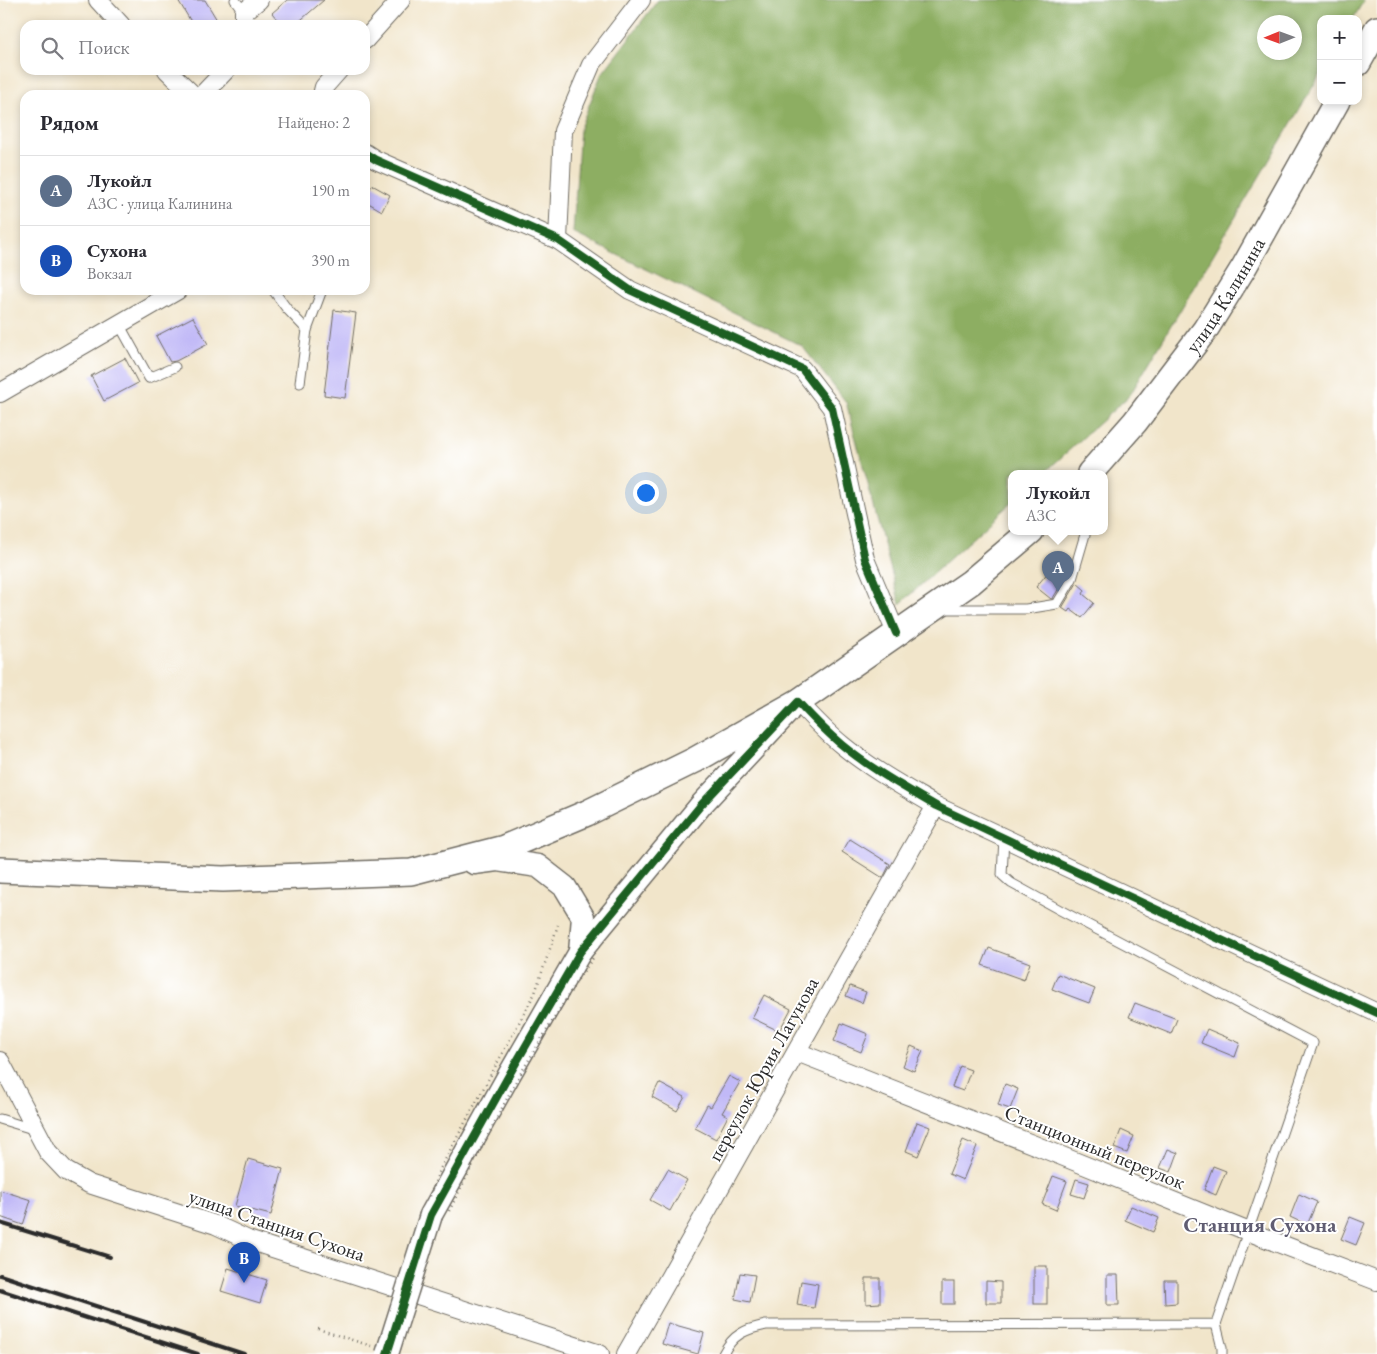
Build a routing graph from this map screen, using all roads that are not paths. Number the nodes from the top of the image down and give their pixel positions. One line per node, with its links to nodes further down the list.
1 (98, 0): 6 (street)
2 (259, 0): 5 (street)
3 (400, 0): 8 (street)
4 (641, 0): 18 (street)
5 (241, 12)
6 (116, 20)
7 (1377, 29): 9 (main road)
8 (370, 34)
9 (1360, 60)
10 (172, 75): 13 (street)
11 (221, 75): 14 (street)
12 (335, 75): 15 (street)
13 (188, 90)
14 (207, 90)
15 (323, 90)
16 (1335, 105): 27 (main road, улица Калинина)
17 (370, 156): 18 (street)
18 (558, 240): 31 (street)
19 (169, 295): 22 (street)
20 (277, 295): 23 (lane)
21 (320, 295): 23 (lane)
22 (119, 324): 24 (lane); 26 (street)
23 (308, 330): 25 (lane)
24 (176, 366)
25 (300, 383)
26 (0, 393)
27 (1094, 470)
28 (1026, 535): 30 (main road)
29 (1085, 535): 30 (lane)
30 (931, 609): 31 (main road)
31 (896, 633): 32 (main road)
32 (798, 702): 33 (street); 36 (main road); 37 (street)
33 (936, 806): 34 (street); 39 (street, переулок Юрия Лагунова)
34 (1004, 838): 38 (street); 43 (lane)
35 (0, 870): 36 (main road)
36 (411, 872): 37 (street)
37 (586, 955): 46 (street, bridge)
38 (1377, 1013)
39 (797, 1052): 43 (street, Станционный переулок); 48 (street, переулок Юрия Лагунова)
40 (0, 1061): 42 (street, улица Станция Сухона)
41 (0, 1119): 42 (lane)
42 (37, 1130): 47 (street, улица Станция Сухона)
43 (1247, 1231): 44 (street, Станционный переулок); 45 (lane)
44 (1377, 1281)
45 (1216, 1324): 49 (lane); 50 (lane)
46 (387, 1353)
47 (600, 1354)
48 (626, 1354)
49 (723, 1354)
50 (1222, 1354)

